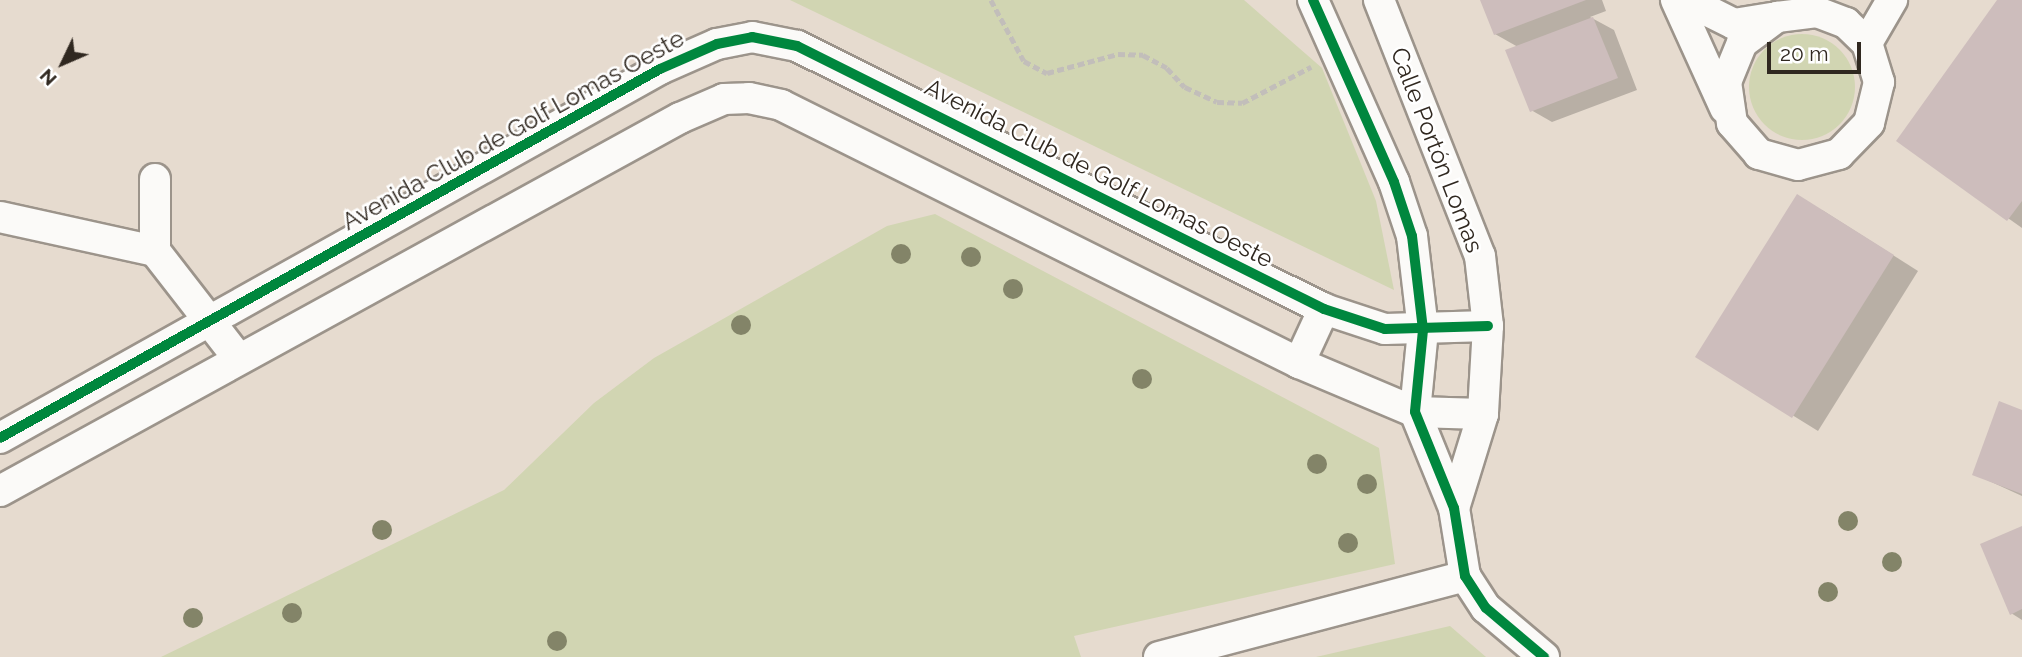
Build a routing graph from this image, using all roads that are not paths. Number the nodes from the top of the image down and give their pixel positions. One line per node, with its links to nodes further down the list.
1 (1313, 0): 16 (street, Calle Portón Lomas)
2 (1379, 0): 15 (street, Calle Portón Lomas)
3 (1676, 0): 9 (street)
4 (1686, 0): 7 (street)
5 (1892, 0): 8 (street)
6 (1824, 6): 7 (street); 8 (street)
7 (1776, 17): 9 (street)
8 (1867, 43): 9 (street)
9 (1732, 123)
10 (155, 179): 12 (street)
11 (0, 217): 12 (street)
12 (155, 251): 14 (street)
13 (1324, 309): 14 (street, Avenida Club de Golf Lomas Oeste); 16 (street, Avenida Club de Golf Lomas Oeste); 18 (street)
14 (211, 323): 17 (street); 21 (street, Avenida Club de Golf Lomas Oeste)
15 (1488, 326): 16 (street, Avenida Club de Golf Lomas Oeste); 20 (street, Calle Portón Lomas)
16 (1423, 330): 19 (street, Calle Portón Lomas)
17 (238, 358): 18 (street); 22 (street)
18 (1299, 363): 19 (street)
19 (1415, 412): 20 (street); 23 (street, Calle Portón Lomas)
20 (1483, 414): 23 (street, Calle Portón Lomas)
21 (0, 438)
22 (0, 491)
23 (1454, 508): 24 (street, Calle Portón Lomas)
24 (1465, 576): 25 (street); 26 (street)
25 (1159, 657)
26 (1544, 657)

